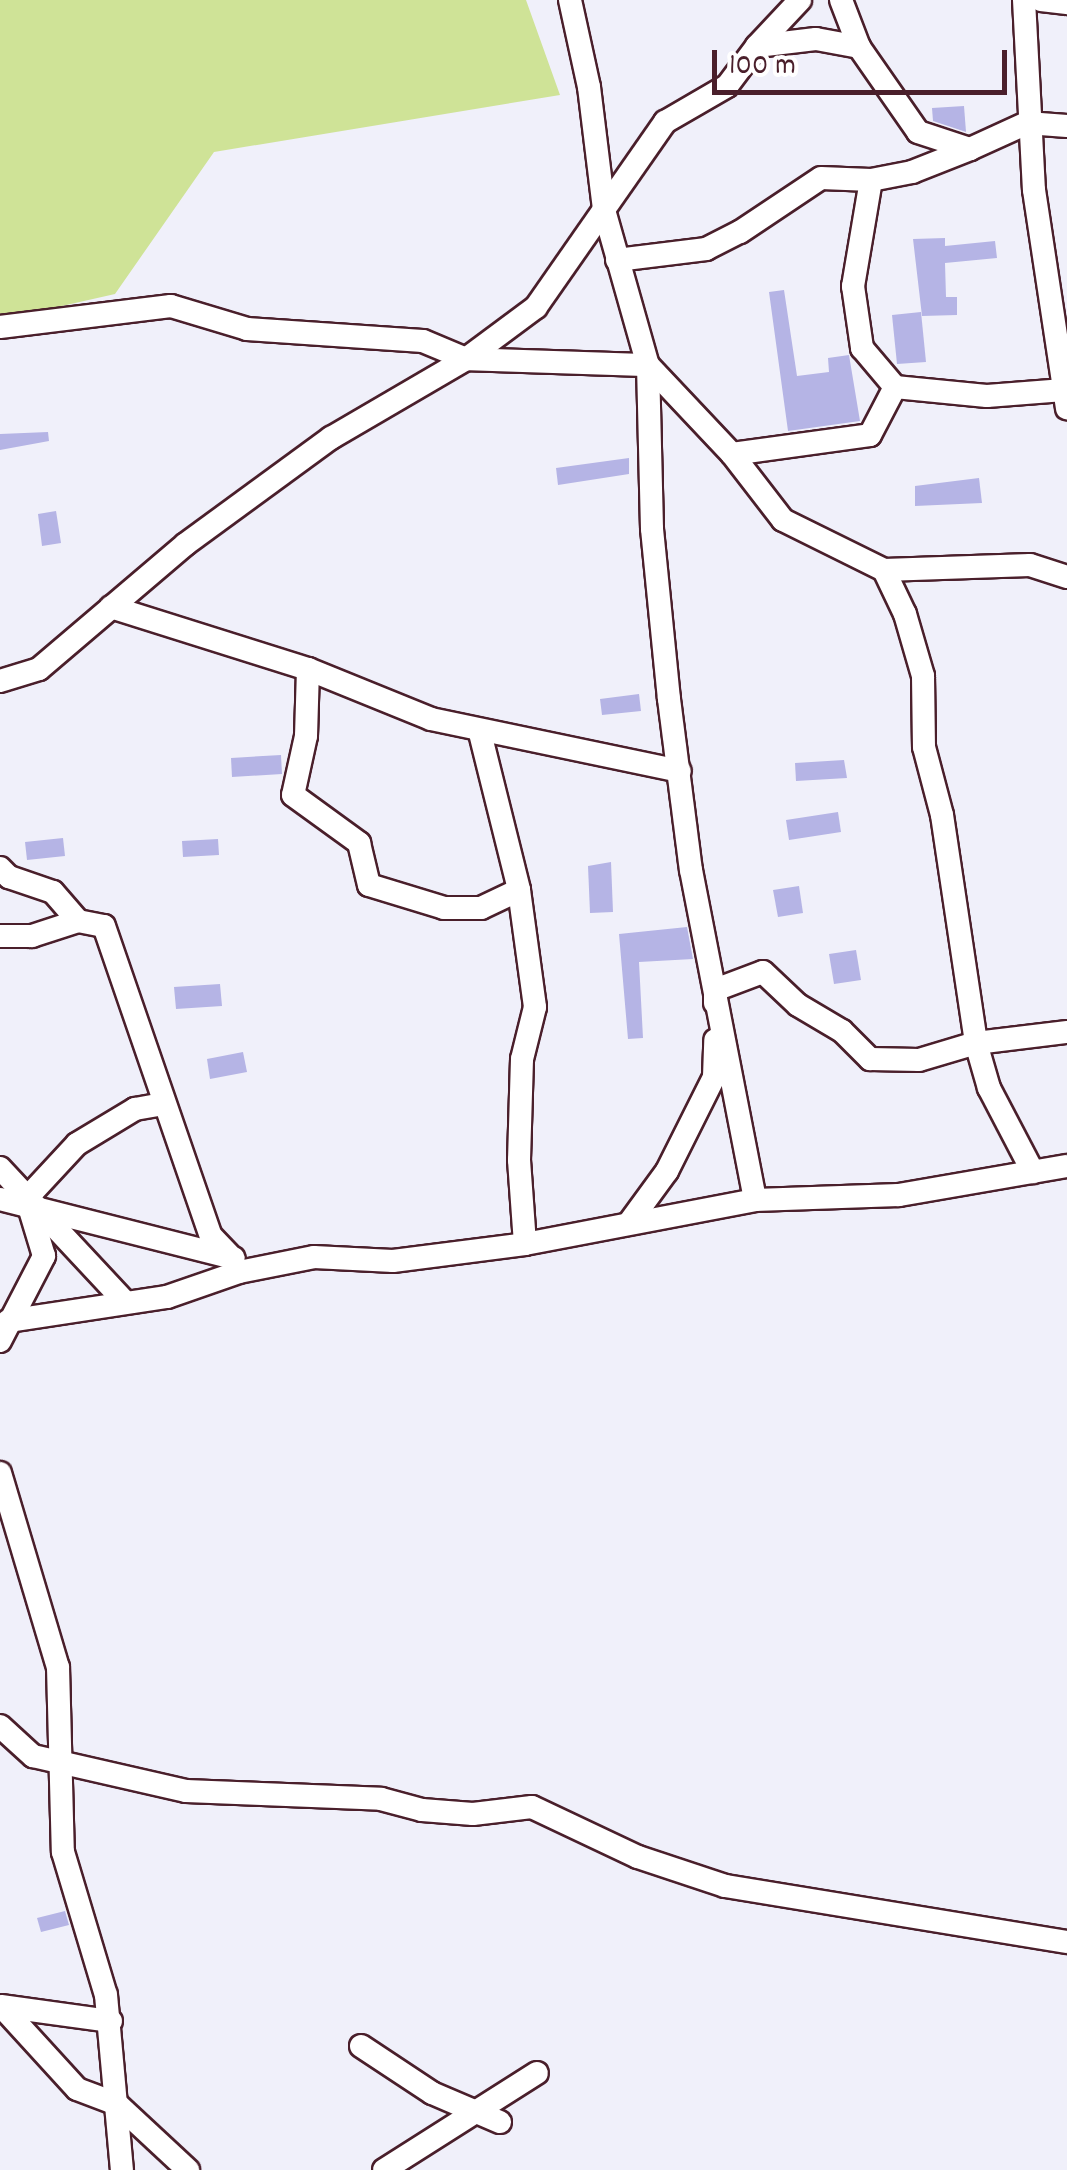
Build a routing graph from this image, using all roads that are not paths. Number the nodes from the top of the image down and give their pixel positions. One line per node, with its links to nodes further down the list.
1 (570, 0): 13 (street)
2 (800, 0): 7 (street)
3 (841, 0): 8 (street)
4 (1024, 0): 9 (street)
5 (1041, 0): 6 (street)
6 (1067, 3)
7 (757, 46): 8 (street); 13 (street)
8 (859, 47): 11 (street)
9 (1027, 123): 10 (street); 11 (street); 19 (street)
10 (1067, 126)
11 (970, 148): 12 (street)
12 (871, 180): 14 (street); 18 (street)
13 (604, 210): 14 (street); 16 (street)
14 (617, 260): 17 (street)
15 (0, 327): 16 (street)
16 (466, 359): 17 (street); 23 (street)
17 (648, 365): 20 (street); 27 (street)
18 (895, 387): 19 (street); 20 (street)
19 (1065, 400)
20 (732, 454): 21 (street)
21 (884, 570): 22 (street); 34 (street)
22 (1067, 577)
23 (111, 606): 24 (street); 25 (street)
24 (308, 669): 26 (street); 29 (street)
25 (0, 681)
26 (480, 732): 27 (street); 29 (street)
27 (680, 772): 32 (street)
28 (0, 868): 30 (street)
29 (519, 890): 43 (street)
30 (78, 921): 31 (street); 35 (street)
31 (0, 936)
32 (715, 990): 34 (street); 40 (street); 42 (street)
33 (1067, 1032): 34 (street)
34 (976, 1043): 38 (street)
35 (163, 1104): 41 (street); 45 (street)
36 (1067, 1166): 38 (street)
37 (0, 1168): 41 (street)
38 (1033, 1172): 40 (street)
39 (0, 1199): 41 (street)
40 (754, 1200): 42 (street)
41 (26, 1201): 45 (street); 46 (street); 47 (street)
42 (629, 1222): 43 (street)
43 (526, 1244): 44 (street)
44 (314, 1257): 45 (street); 46 (street)
45 (232, 1258)
46 (124, 1301): 47 (street)
47 (4, 1331)
48 (0, 1472): 50 (street)
49 (0, 1726): 50 (street)
50 (58, 1762): 51 (street); 53 (street)
51 (1067, 1942)
52 (1, 2008): 53 (street); 56 (street)
53 (111, 2021): 56 (street)
54 (361, 2046): 57 (street)
55 (537, 2073): 57 (street)
56 (117, 2104): 59 (street); 60 (street)
57 (476, 2114): 58 (street); 61 (street)
58 (500, 2122)
59 (122, 2170)
60 (188, 2170)
61 (384, 2170)

